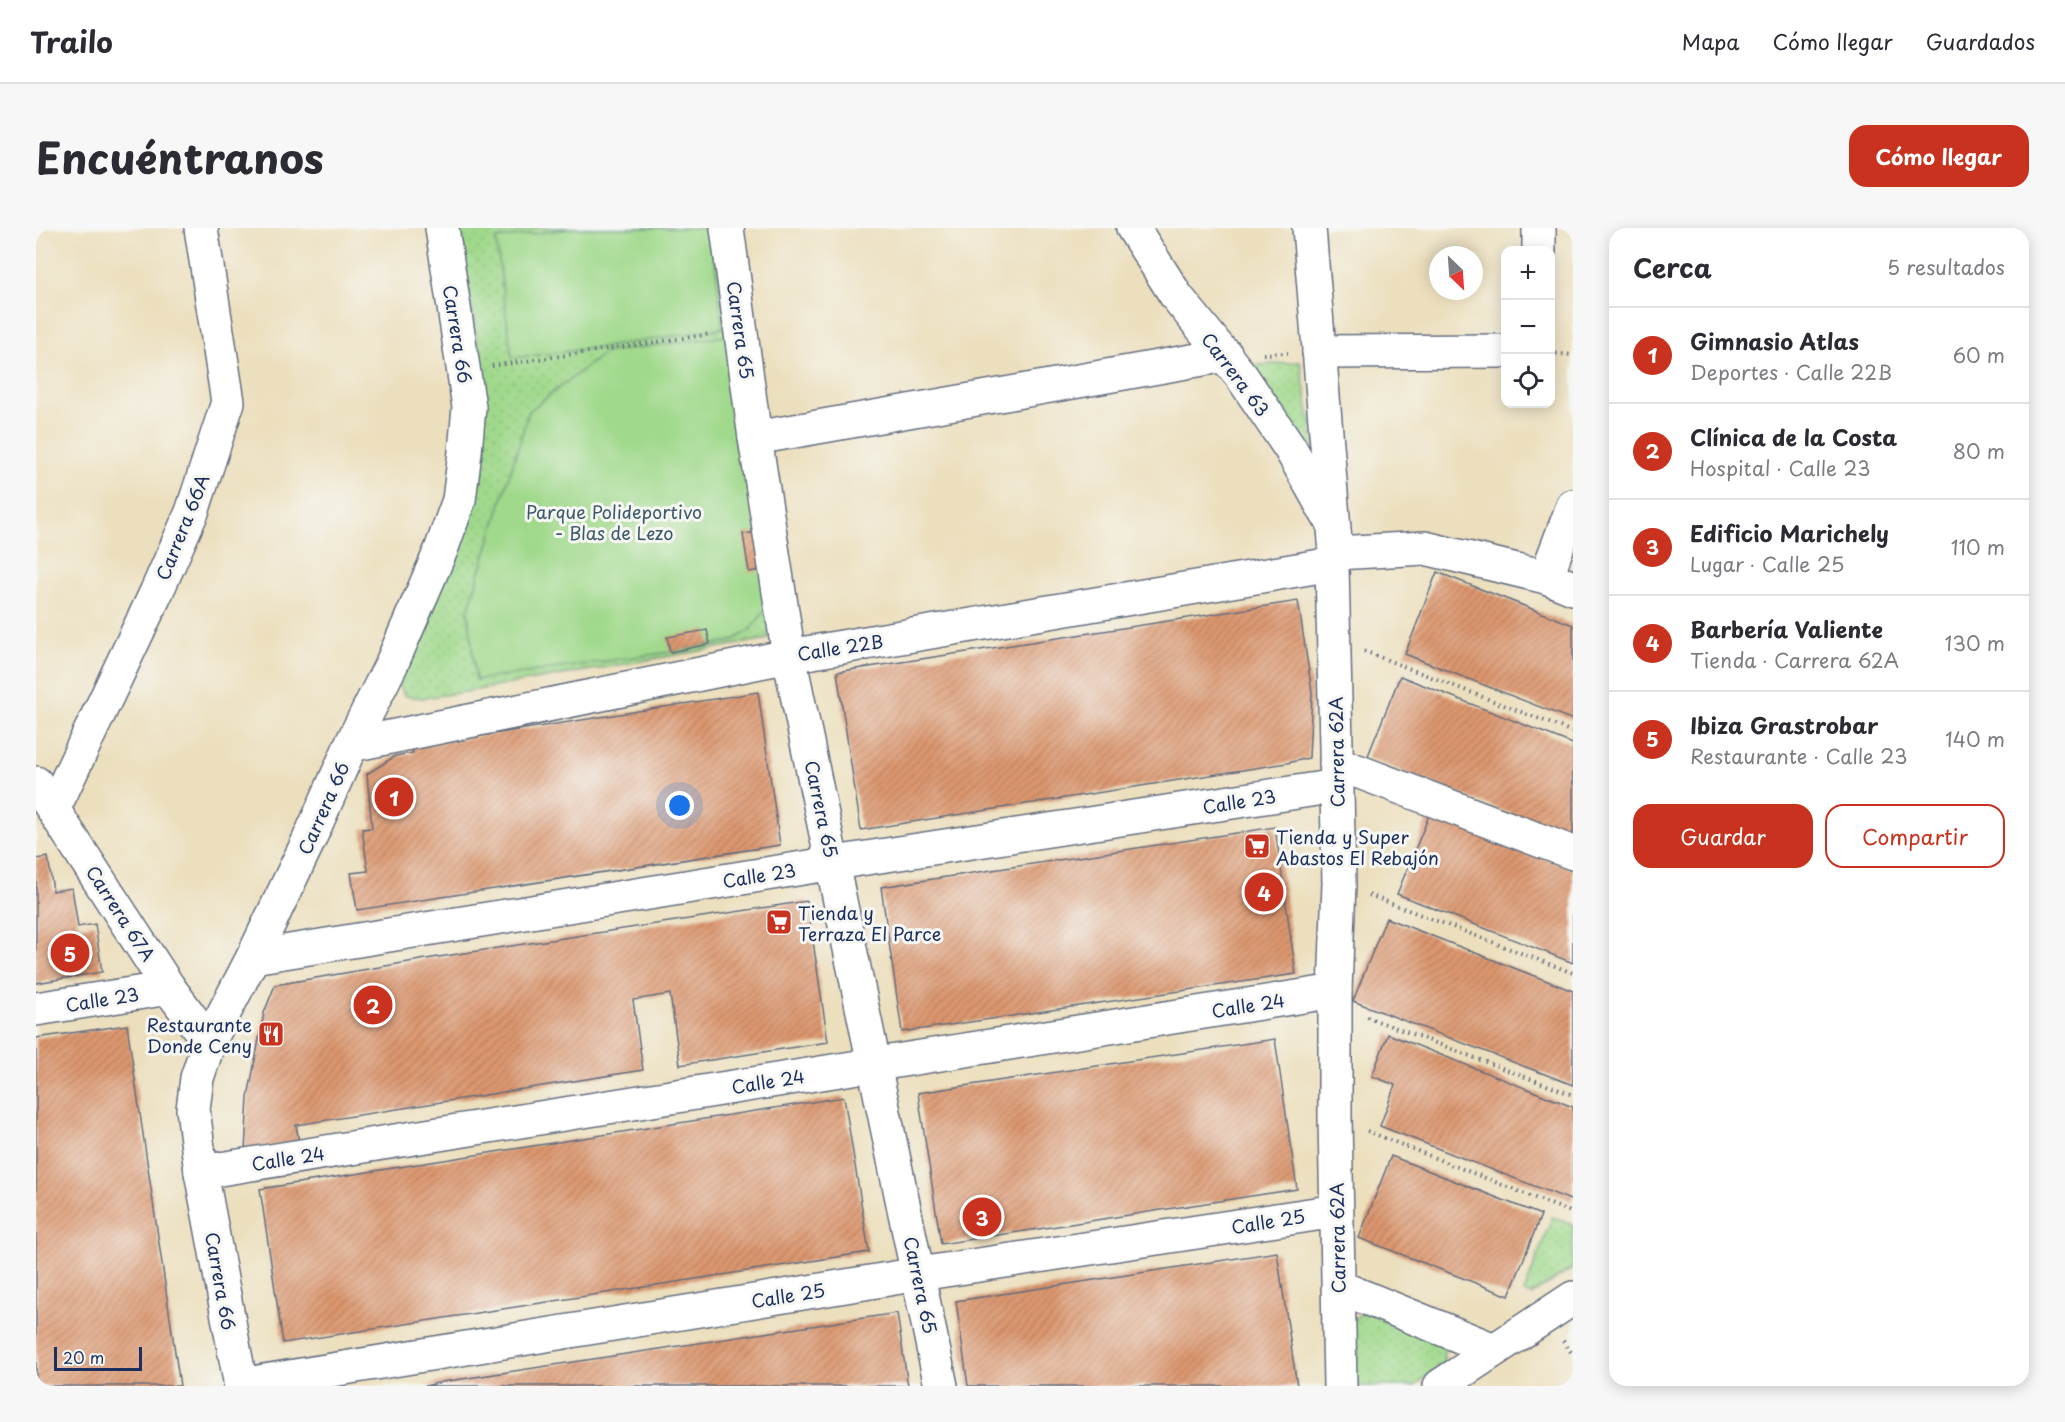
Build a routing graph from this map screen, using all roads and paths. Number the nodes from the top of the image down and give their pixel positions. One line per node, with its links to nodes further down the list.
1 (201, 228): 24 (street, Carrera 66A)
2 (442, 228): 14 (street, Carrera 66)
3 (727, 228): 8 (street, Carrera 65)
4 (1133, 228): 12 (street, Carrera 63)
5 (1309, 228): 10 (street, Carrera 62A)
6 (1539, 228): 7 (street)
7 (1539, 246)
8 (741, 329): 14 (path); 15 (street, Carrera 65)
9 (1501, 351): 10 (street)
10 (1319, 352): 12 (path); 17 (street, Carrera 62A)
11 (1555, 354): 13 (path)
12 (1226, 355): 15 (street); 17 (street, Carrera 63)
13 (1573, 356)
14 (464, 370): 22 (street, Carrera 66)
15 (755, 438): 20 (street, Carrera 65)
16 (1573, 506): 18 (street)
17 (1333, 547): 18 (street, Calle 22B); 19 (street, Carrera 62A); 20 (street, Calle 22B)
18 (1560, 582)
19 (1334, 640): 21 (path); 23 (street, Carrera 62A)
20 (789, 656): 22 (street, Calle 22B); 26 (street, Carrera 65)
21 (1573, 732)
22 (351, 745): 28 (street, Carrera 66)
23 (1336, 775): 25 (street); 26 (street, Calle 23); 27 (street, Carrera 62A)
24 (45, 795): 30 (street, Carrera 67A)
25 (1573, 853)
26 (834, 863): 28 (street, Calle 23); 34 (street, Carrera 65)
27 (1339, 883): 29 (path); 31 (street, Carrera 62A)
28 (253, 957): 33 (street, Carrera 66)
29 (1573, 973)
30 (169, 988): 32 (street, Calle 23); 33 (street, Carrera 67A)
31 (1335, 998): 34 (street, Calle 24); 35 (path); 36 (street, Carrera 62A)
32 (36, 1009)
33 (209, 1042): 37 (street, Carrera 66)
34 (874, 1064): 37 (street, Calle 24); 40 (street, Carrera 65)
35 (1573, 1095)
36 (1335, 1118): 38 (street, Carrera 62A); 39 (path)
37 (201, 1172): 44 (street, Carrera 66)
38 (1336, 1211): 40 (street, Calle 25); 41 (street, Carrera 62A)
39 (1573, 1213)
40 (919, 1274): 44 (street, Calle 25); 45 (street, Carrera 65)
41 (1339, 1287): 43 (street); 46 (street, Carrera 62A)
42 (1573, 1298): 43 (street)
43 (1494, 1350): 47 (street)
44 (240, 1386)
45 (941, 1386)
46 (1340, 1386)
47 (1440, 1386)

